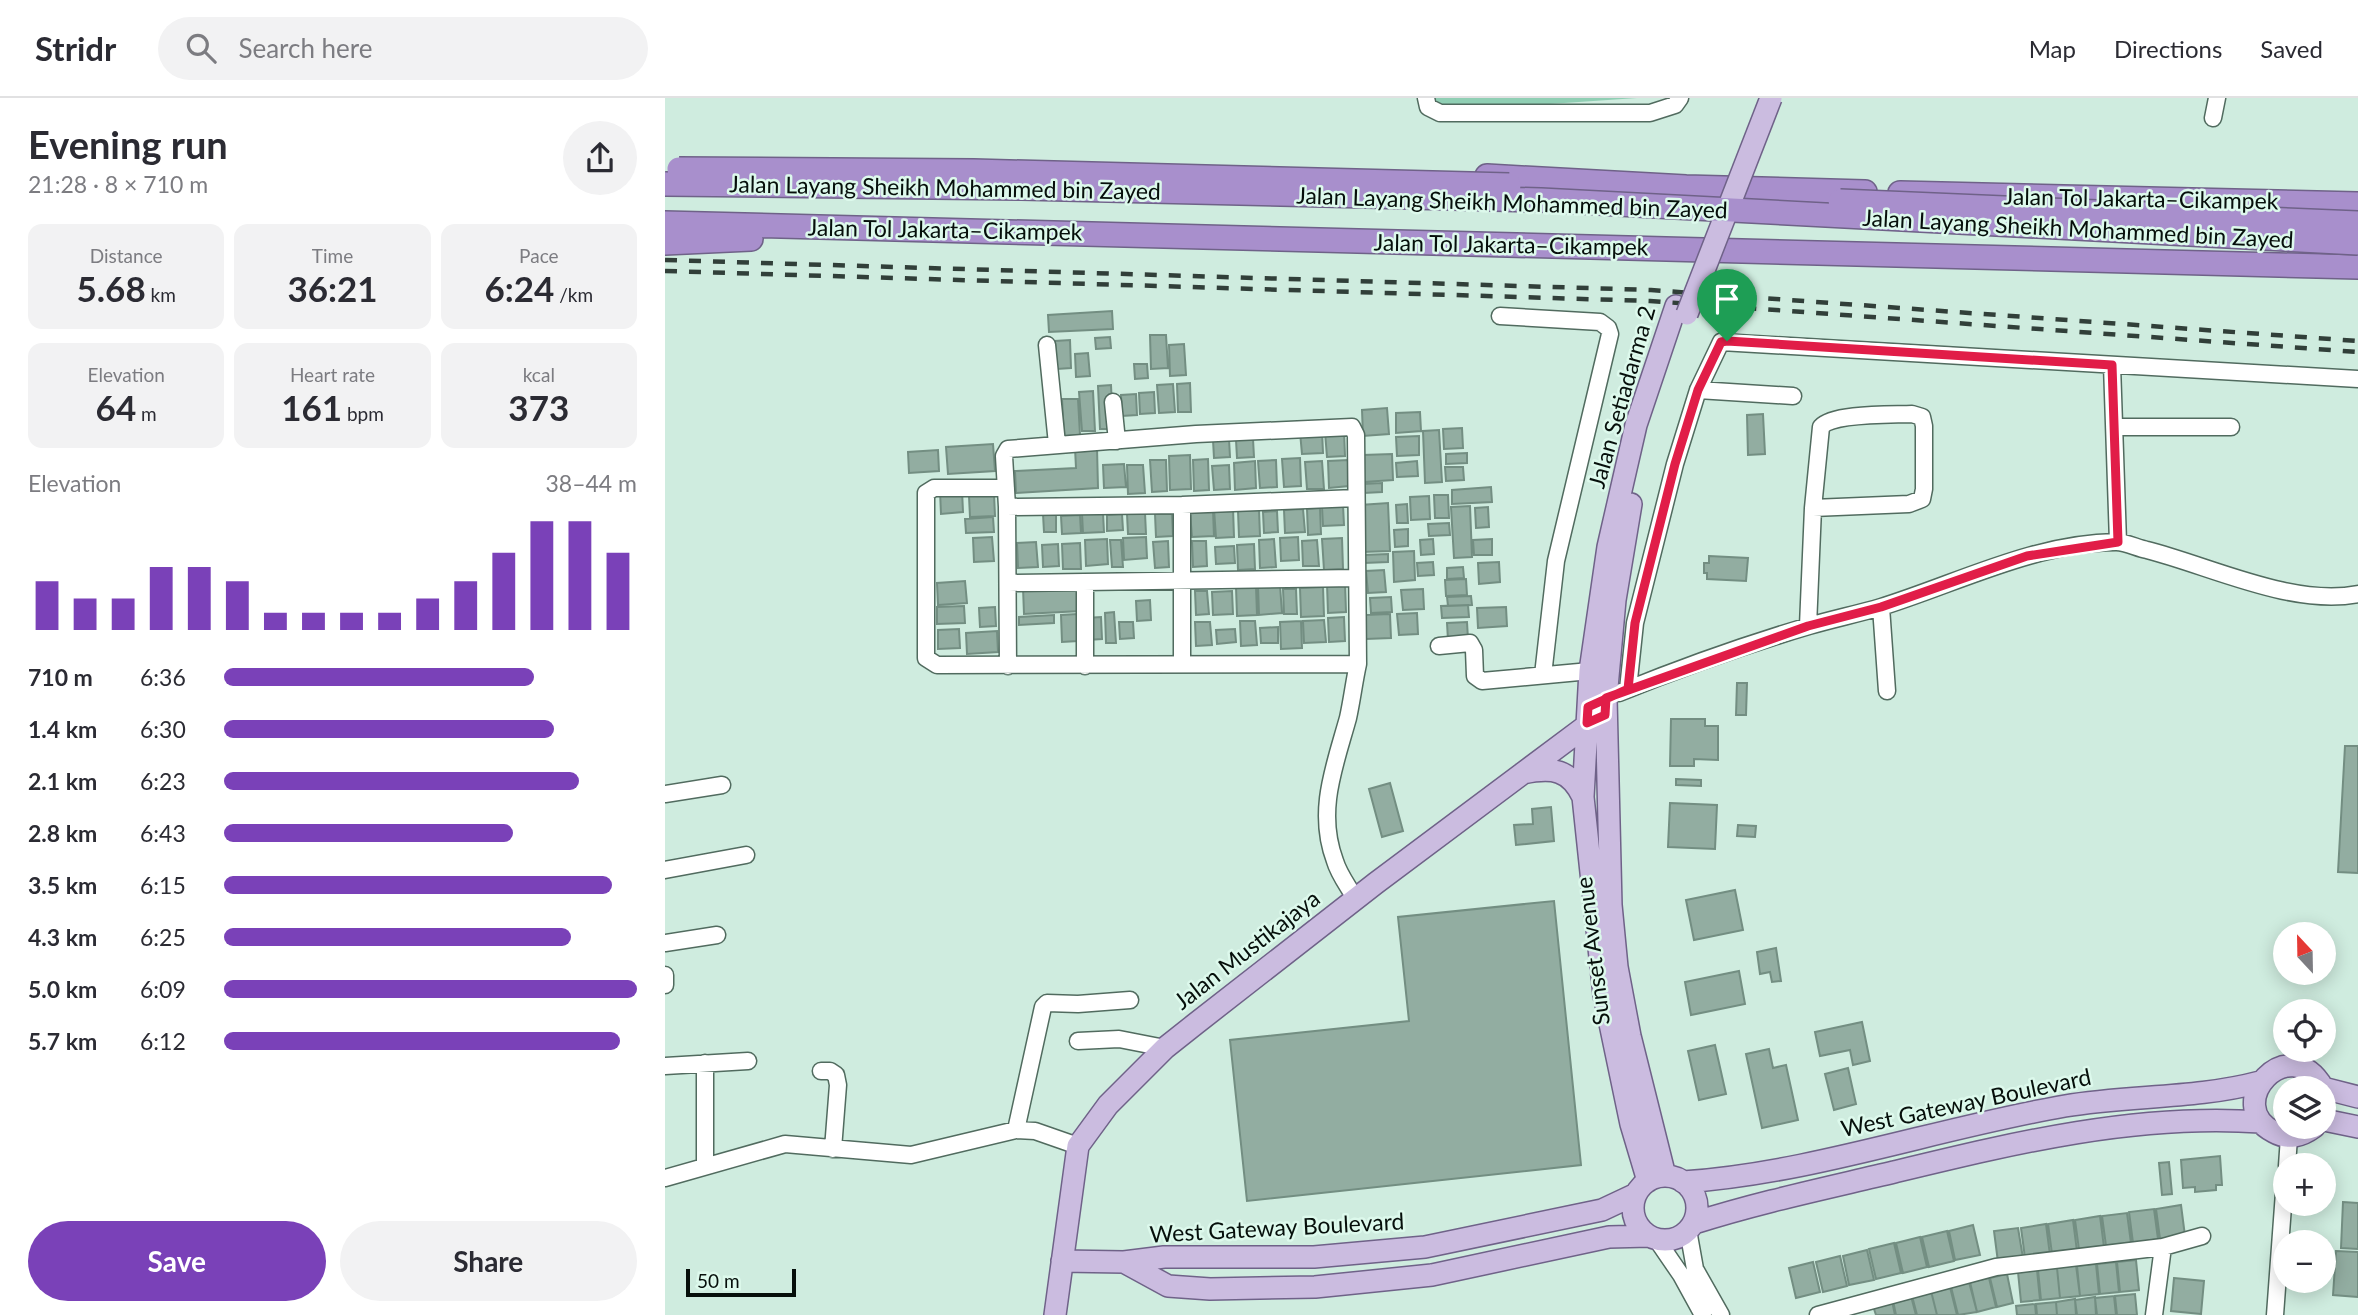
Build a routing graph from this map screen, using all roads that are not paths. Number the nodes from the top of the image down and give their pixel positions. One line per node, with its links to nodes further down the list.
1 (1426, 98): 2 (street)
2 (1680, 98)
3 (1756, 98): 19 (main road, Jalan Setiadarma 2)
4 (1771, 98): 19 (main road, Jalan Setiadarma 2, bridge)
5 (2217, 98): 6 (street)
6 (2213, 118)
7 (665, 161): 11 (highway, Jalan Tol Jakarta–Cikampek)
8 (665, 169): 14 (highway, Jalan Layang Sheikh Mohammed bin Zayed, bridge)
9 (665, 184): 17 (highway, Jalan Layang Sheikh Mohammed bin Zayed, bridge)
10 (2358, 195): 11 (highway)
11 (2216, 200): 12 (highway, Jalan Tol Jakarta–Cikampek)
12 (2358, 204)
13 (665, 223): 15 (highway, Jalan Tol Jakarta–Cikampek)
14 (2358, 223)
15 (946, 230): 16 (highway); 18 (highway, Jalan Tol Jakarta–Cikampek)
16 (665, 243)
17 (2358, 243)
18 (2358, 267)
19 (1682, 310): 49 (main road, Jalan Setiadarma 2); 53 (main road, Jalan Setiadarma 2)
20 (1500, 316): 50 (street)
21 (1047, 345): 30 (street)
22 (2112, 365): 23 (street); 24 (street); 27 (street)
23 (2358, 380)
24 (1698, 390): 25 (street); 51 (street)
25 (1793, 396)
26 (1113, 402): 29 (street)
27 (2114, 427): 28 (street); 36 (street)
28 (2231, 427)
29 (1117, 441): 30 (street); 32 (street)
30 (1056, 444): 31 (street)
31 (1006, 488): 34 (street); 47 (street)
32 (1356, 498): 33 (street); 37 (street)
33 (1182, 505): 34 (street); 38 (street)
34 (1007, 507): 40 (street)
35 (1812, 508): 35 (street); 43 (street)
36 (2118, 542): 41 (street); 42 (street)
37 (1356, 578): 38 (street); 46 (street)
38 (1182, 580): 39 (street); 45 (street)
39 (1085, 582): 40 (street); 48 (street)
40 (1009, 583): 47 (street)
41 (2358, 594)
42 (1881, 607): 43 (street); 52 (street)
43 (1808, 626): 51 (street)
44 (1439, 646): 50 (street)
45 (1182, 664): 46 (street); 48 (street)
46 (1357, 664): 60 (street)
47 (1008, 666): 48 (street)
48 (1085, 666)
49 (1590, 671): 50 (street); 53 (main road, Jalan Setiadarma 2)
50 (1543, 675)
51 (1628, 689): 53 (street)
52 (1887, 691)
53 (1596, 711): 54 (main road, Jalan Mustikajaya); 57 (main road, Sunset Avenue); 87 (main road, Sunset Avenue)
54 (1523, 773): 57 (main road); 60 (main road, Jalan Mustikajaya)
55 (722, 785): 56 (street)
56 (665, 794)
57 (1583, 797): 87 (main road, Sunset Avenue)
58 (746, 855): 59 (street)
59 (665, 870)
60 (1356, 900): 67 (main road, Jalan Mustikajaya)
61 (717, 935): 62 (street)
62 (665, 943)
63 (665, 975): 64 (street)
64 (665, 985)
65 (1130, 1000): 79 (street)
66 (1079, 1041): 67 (street)
67 (1165, 1048): 82 (main road, Jalan Mustikajaya)
68 (748, 1061): 69 (street)
69 (705, 1063): 70 (street); 85 (street)
70 (665, 1066)
71 (821, 1071): 83 (street)
72 (2313, 1076): 73 (main road, West Gateway Boulevard)
73 (2260, 1082): 76 (main road); 81 (main road, West Gateway Boulevard)
74 (2336, 1092): 75 (main road)
75 (2358, 1097)
76 (2261, 1122): 80 (main road); 84 (main road)
77 (2336, 1123): 78 (main road)
78 (2358, 1128)
79 (1016, 1130): 82 (street); 83 (street)
80 (2273, 1131)
81 (1925, 1137): 84 (main road); 87 (main road, West Gateway Boulevard)
82 (1077, 1146): 96 (main road, Jalan Mustikajaya)
83 (833, 1149): 85 (street)
84 (1930, 1163): 90 (main road)
85 (705, 1165): 86 (street)
86 (665, 1178)
87 (1658, 1183): 88 (main road, West Gateway Boulevard); 90 (main road); 93 (main road)
88 (1602, 1210): 92 (main road); 94 (main road, West Gateway Boulevard)
89 (2282, 1216): 104 (street)
90 (1691, 1227): 93 (main road); 101 (street)
91 (2202, 1236): 95 (street)
92 (1609, 1237): 93 (main road, West Gateway Boulevard); 98 (main road, West Gateway Boulevard)
93 (1653, 1238): 100 (street)
94 (1425, 1247): 97 (main road, West Gateway Boulevard); 98 (main road)
95 (2163, 1247): 102 (street); 103 (street)
96 (1062, 1261): 97 (main road, West Gateway Boulevard); 99 (main road, Jalan Mustikajaya)
97 (1124, 1262): 98 (main road, West Gateway Boulevard)
98 (1431, 1275)
99 (1055, 1315)
100 (1703, 1315)
101 (1721, 1315)
102 (1822, 1315)
103 (2154, 1315)
104 (2275, 1315)

